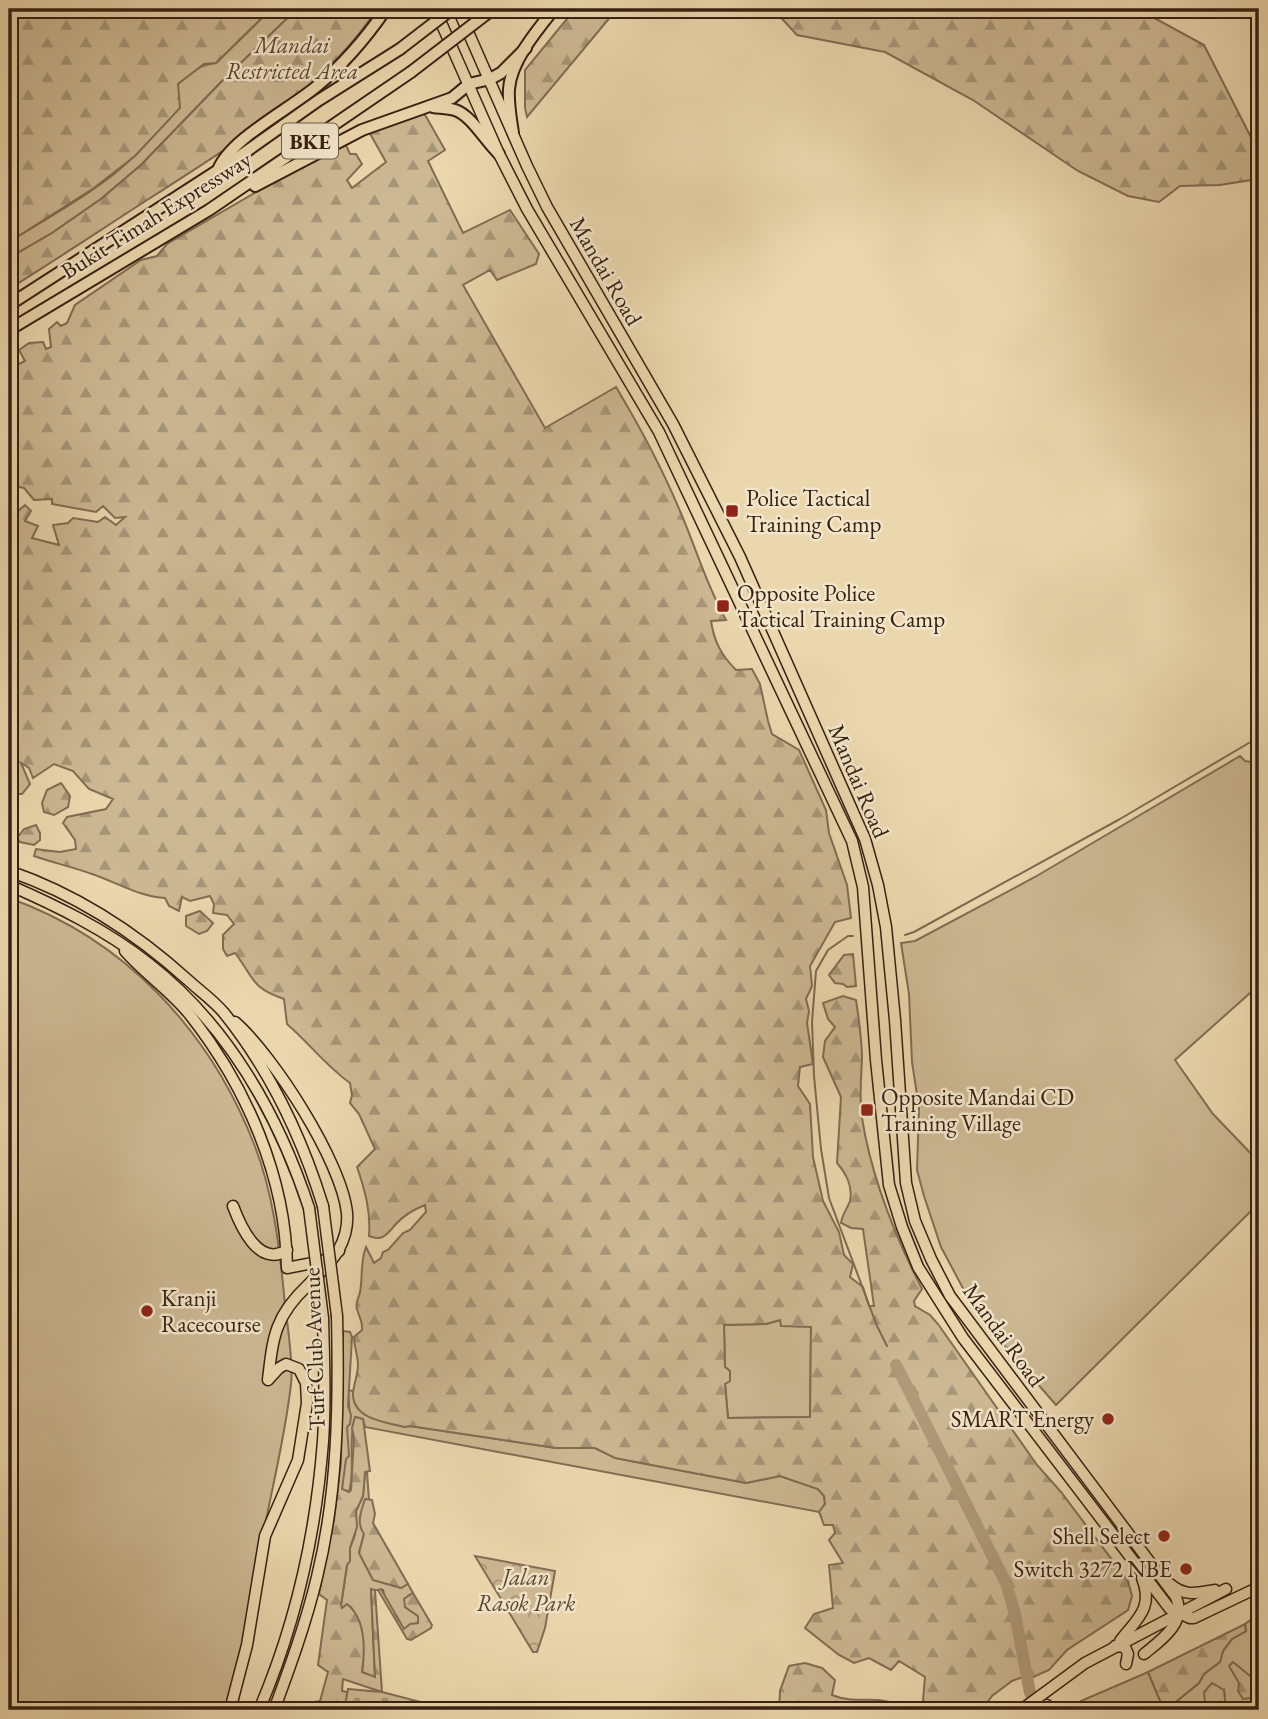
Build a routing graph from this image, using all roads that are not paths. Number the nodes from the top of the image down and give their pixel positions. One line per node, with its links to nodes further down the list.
1 (386, 9): 13 (highway)
2 (435, 9): 9 (main road, Mandai Road)
3 (452, 9): 13 (highway, Bukit Timah Expressway / BKE, bridge)
4 (458, 9): 8 (main road, Mandai Road)
5 (493, 9): 15 (highway, Bukit Timah Expressway / BKE, bridge)
6 (554, 9): 7 (highway)
7 (526, 48): 8 (highway); 11 (highway)
8 (490, 79): 9 (highway); 11 (main road, Mandai Road)
9 (469, 84): 10 (highway); 12 (main road, Mandai Road)
10 (430, 107): 12 (highway); 15 (highway)
11 (513, 133): 14 (main road, Mandai Road)
12 (499, 154): 16 (main road, Mandai Road)
13 (218, 170): 17 (highway, Bukit Timah Expressway / BKE)
14 (547, 207): 16 (main road); 19 (main road, Mandai Road)
15 (209, 210): 18 (highway, Bukit Timah Expressway / BKE)
16 (546, 241): 20 (main road, Mandai Road)
17 (9, 305)
18 (9, 330)
19 (726, 530): 20 (main road); 21 (main road, Mandai Road)
20 (713, 547): 22 (main road, Mandai Road)
21 (740, 557): 22 (main road); 27 (main road, Mandai Road)
22 (728, 577): 28 (main road, Mandai Road)
23 (9, 871): 26 (main road, Turf Club Avenue)
24 (9, 885): 25 (main road, Turf Club Avenue)
25 (118, 942): 30 (main road); 45 (main road, Turf Club Avenue, bridge)
26 (223, 1012): 31 (main road); 46 (main road, Turf Club Avenue, bridge)
27 (897, 1051): 28 (main road); 32 (main road, Mandai Road)
28 (876, 1060): 33 (main road, Mandai Road)
29 (233, 1206): 30 (main road)
30 (287, 1250): 31 (main road)
31 (339, 1251): 44 (main road)
32 (1007, 1374): 33 (main road); 35 (main road, Mandai Road)
33 (1004, 1392): 34 (main road, Mandai Road)
34 (1138, 1567): 39 (main road, Mandai Road); 40 (main road)
35 (1158, 1571): 37 (main road); 39 (main road)
36 (1259, 1587): 39 (main road)
37 (1179, 1591): 38 (main road); 38 (main road)
38 (1210, 1597): 39 (main road)
39 (1178, 1613): 40 (main road); 41 (main road)
40 (1116, 1646): 42 (main road); 43 (main road)
41 (1144, 1654)
42 (1125, 1664)
43 (1024, 1707)
44 (230, 1710)
45 (259, 1710)
46 (274, 1710)

